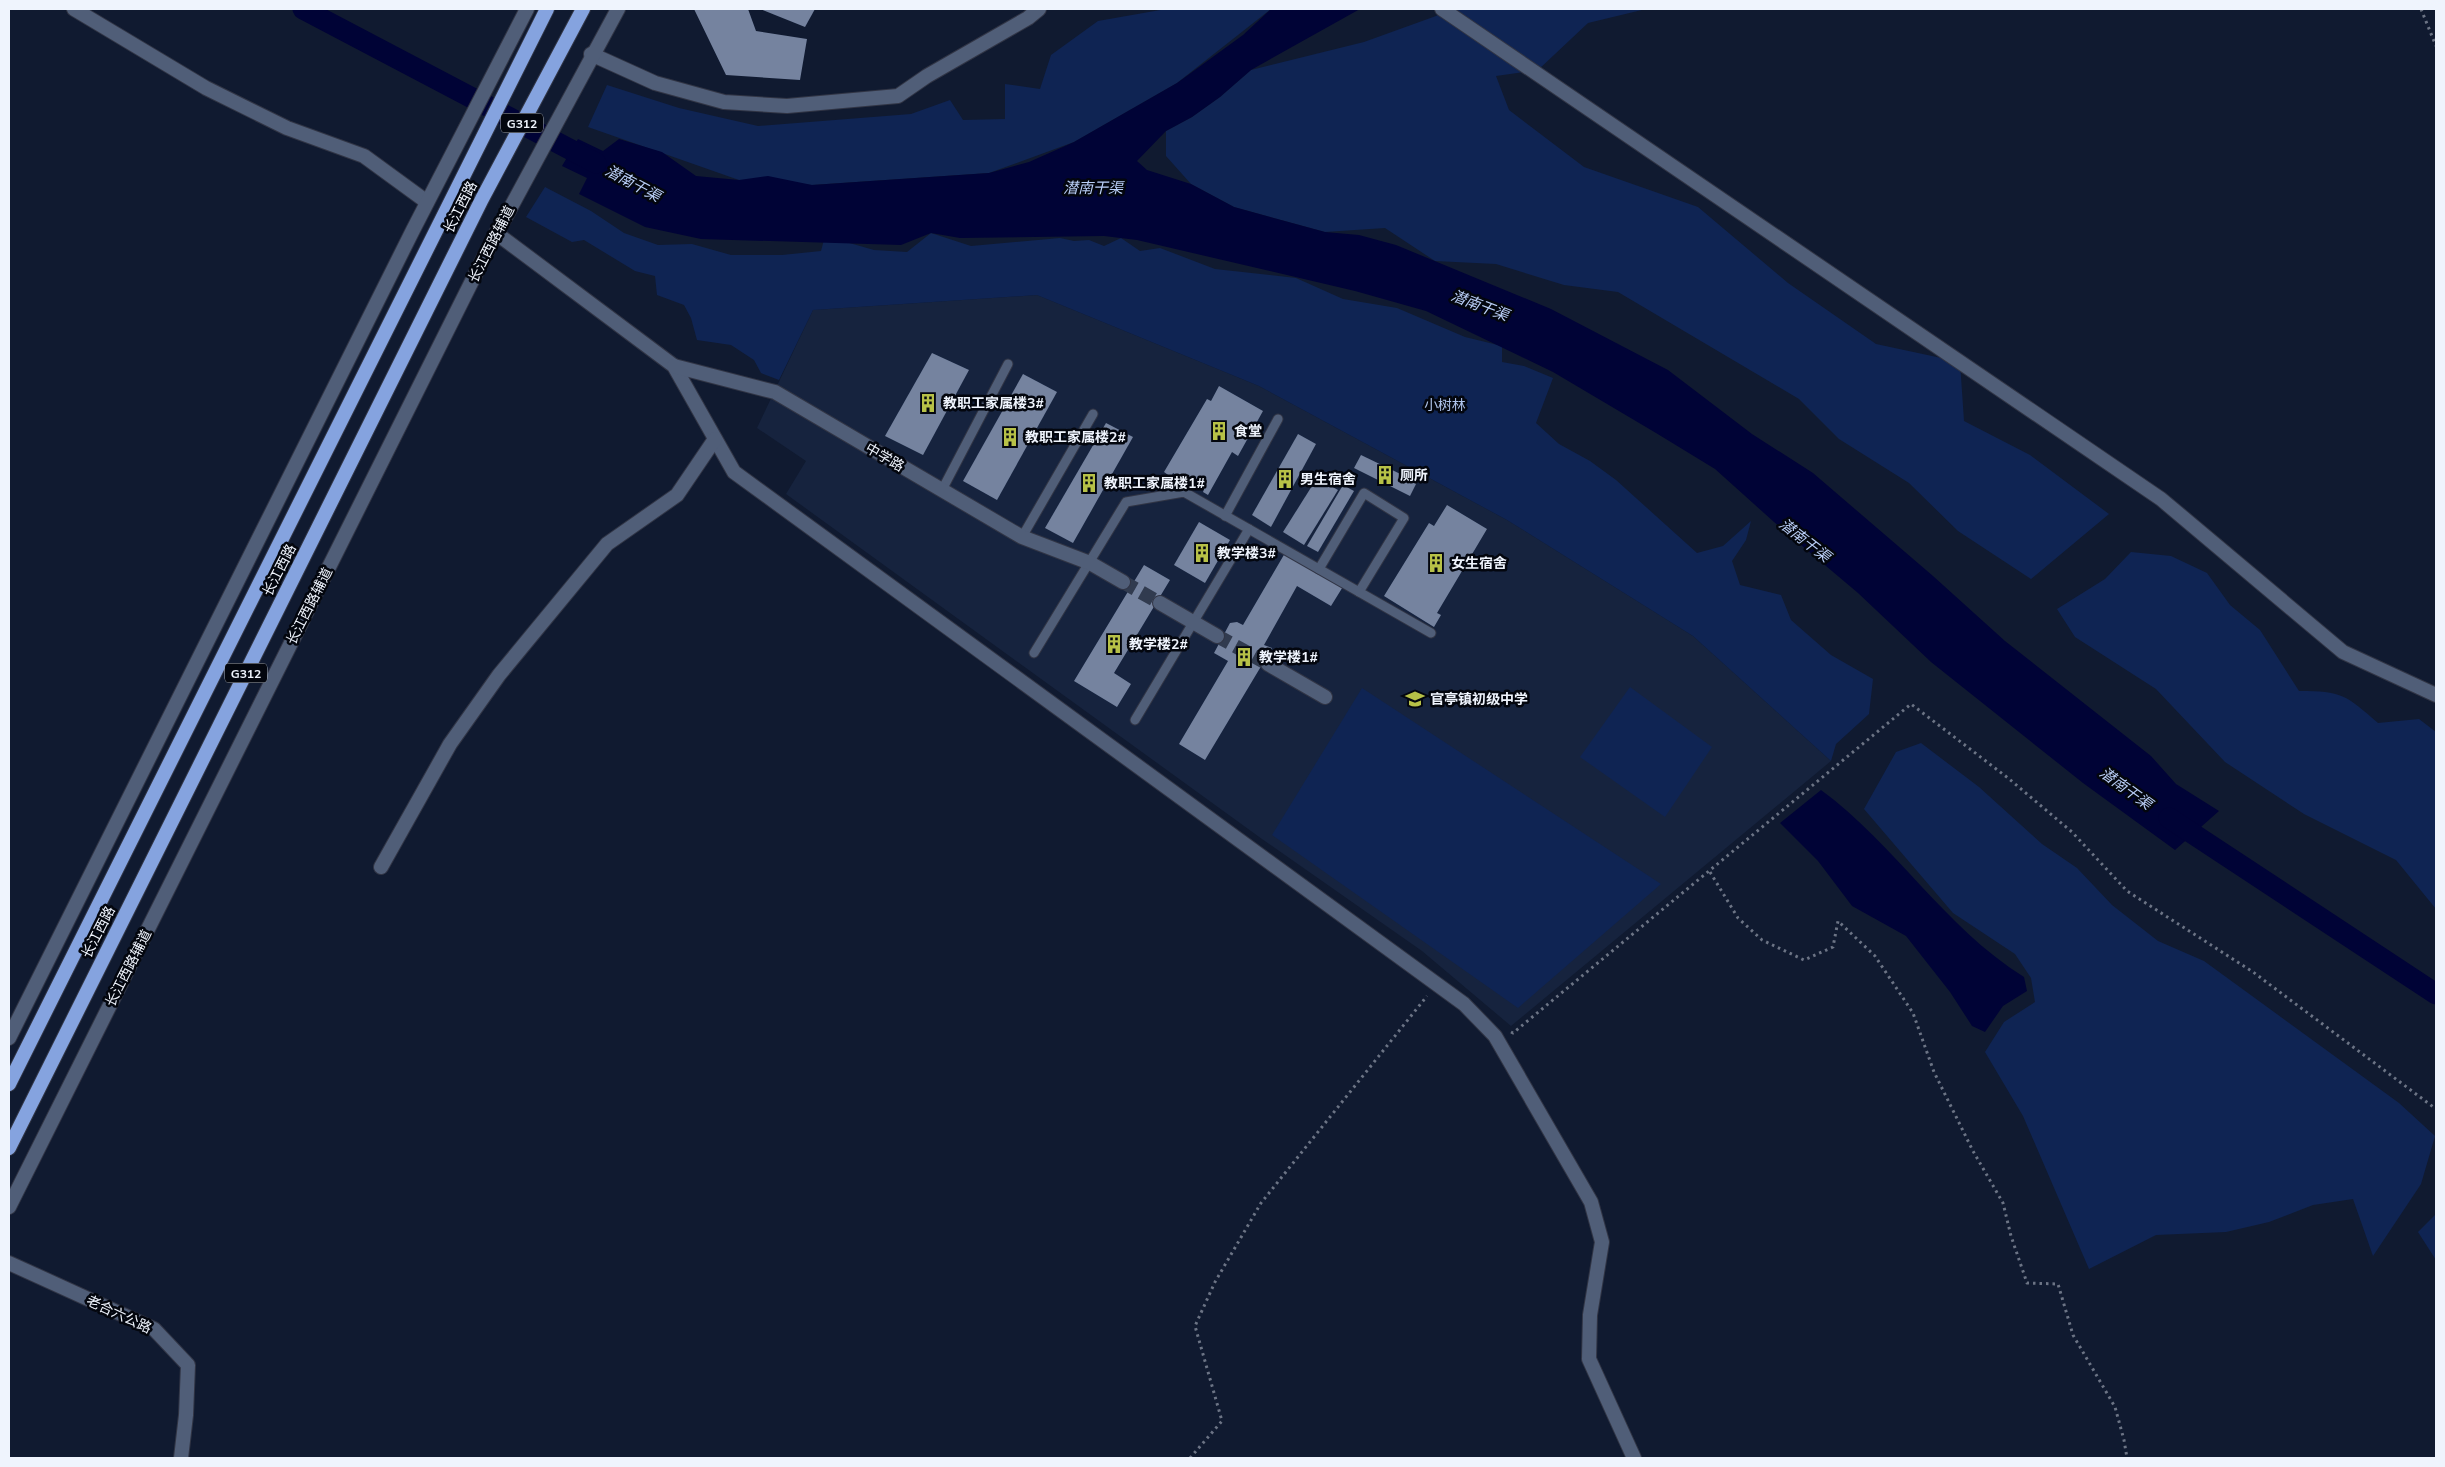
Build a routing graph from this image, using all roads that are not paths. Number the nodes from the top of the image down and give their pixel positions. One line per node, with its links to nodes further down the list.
1 (74, 9): 9 (street)
2 (526, 9): 9 (street)
3 (547, 9): 33 (highway, 长江西路 / G312)
4 (583, 9): 34 (highway, 长江西路 / G312)
5 (618, 9): 8 (street, 长江西路辅道)
6 (1039, 9): 8 (street)
7 (1442, 9): 28 (street)
8 (591, 54): 10 (street, 长江西路辅道)
9 (427, 202): 32 (street)
10 (496, 233): 12 (street); 35 (street, 长江西路辅道)
11 (1008, 364): 16 (lane)
12 (674, 366): 15 (street); 16 (street, 中学路)
13 (1094, 414): 19 (lane)
14 (1278, 419): 17 (lane)
15 (715, 439): 31 (street); 38 (street)
16 (942, 490): 19 (street, 中学路)
17 (1225, 516): 18 (lane); 26 (lane)
18 (1249, 529): 20 (lane); 30 (lane)
19 (1022, 537): 21 (street, 中学路)
20 (1319, 569): 22 (lane); 22 (lane)
21 (1123, 582)
22 (1359, 592): 24 (lane)
23 (1160, 603): 25 (street)
24 (1431, 633)
25 (1217, 636)
26 (1034, 653)
27 (1268, 664): 29 (street)
28 (2436, 695)
29 (1325, 697)
30 (1135, 720)
31 (381, 867)
32 (9, 1038)
33 (9, 1084)
34 (9, 1148)
35 (9, 1207)
36 (9, 1263): 37 (street, 老合六公路)
37 (181, 1458)
38 (1634, 1458)

